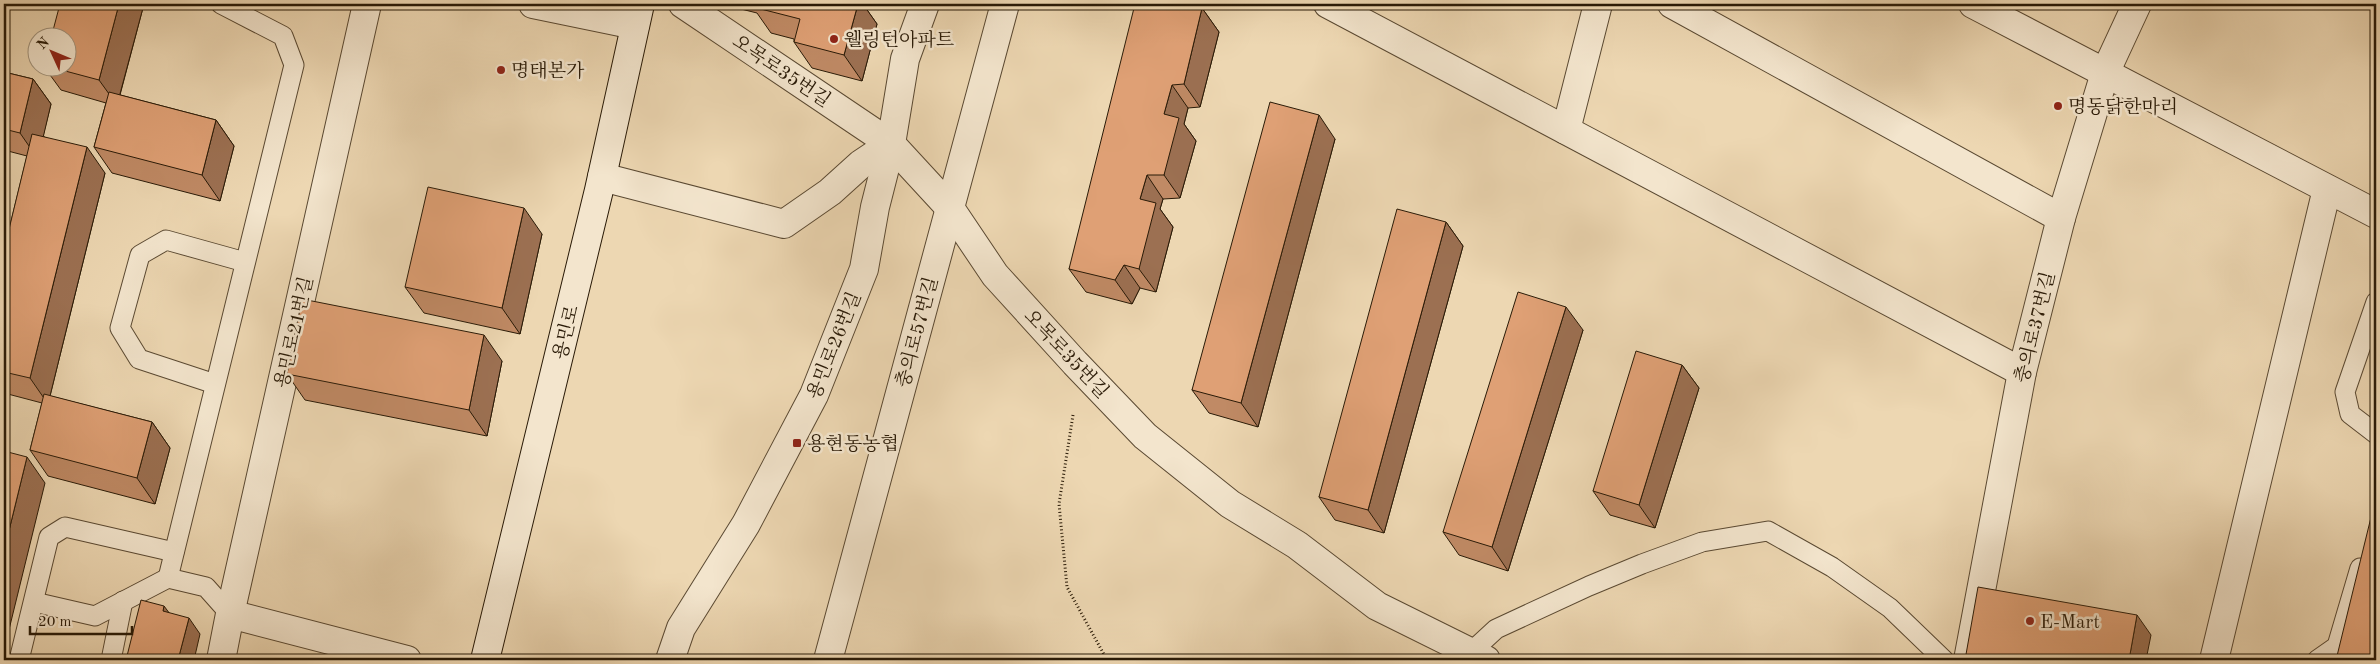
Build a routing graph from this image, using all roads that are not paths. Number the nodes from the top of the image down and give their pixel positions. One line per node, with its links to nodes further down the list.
1 (221, 4): 21 (lane)
2 (367, 4): 31 (street, 용민로21번길)
3 (533, 4): 12 (street)
4 (683, 4): 15 (street, 오목로35번길)
5 (925, 4): 15 (street, 용민로26번길)
6 (1005, 4): 18 (street, 충의로57번길)
7 (1328, 4): 14 (street)
8 (1598, 4): 14 (street)
9 (1672, 4): 20 (street)
10 (1973, 4): 13 (street)
11 (2137, 4): 13 (street, 충의로37번길)
12 (638, 14): 16 (street, 용민로)
13 (2105, 73): 17 (street); 20 (street, 충의로37번길)
14 (1566, 130): 23 (street)
15 (891, 144): 16 (street); 18 (street, 오목로35번길); 38 (street, 용민로26번길)
16 (602, 177): 37 (street, 용민로)
17 (2328, 189): 19 (street); 42 (street)
18 (950, 208): 32 (street, 오목로35번길); 39 (street, 충의로57번길)
19 (2376, 214)
20 (2061, 218): 23 (street, 충의로37번길)
21 (245, 262): 24 (lane); 24 (lane)
22 (2376, 302): 25 (lane)
23 (2022, 372): 41 (street, 충의로37번길)
24 (215, 384): 27 (lane)
25 (2376, 434)
26 (2365, 550): 43 (lane)
27 (174, 552): 28 (lane); 30 (lane)
28 (168, 578): 29 (lane); 31 (lane)
29 (122, 601): 30 (lane); 34 (lane)
30 (34, 602): 33 (lane)
31 (230, 614): 35 (street, 용민로21번길); 36 (street)
32 (1478, 656): 40 (lane)
33 (19, 660)
34 (111, 660)
35 (222, 660)
36 (407, 660)
37 (486, 660)
38 (670, 660)
39 (828, 660)
40 (1944, 660)
41 (1968, 660)
42 (2214, 660)
43 (2317, 660)

